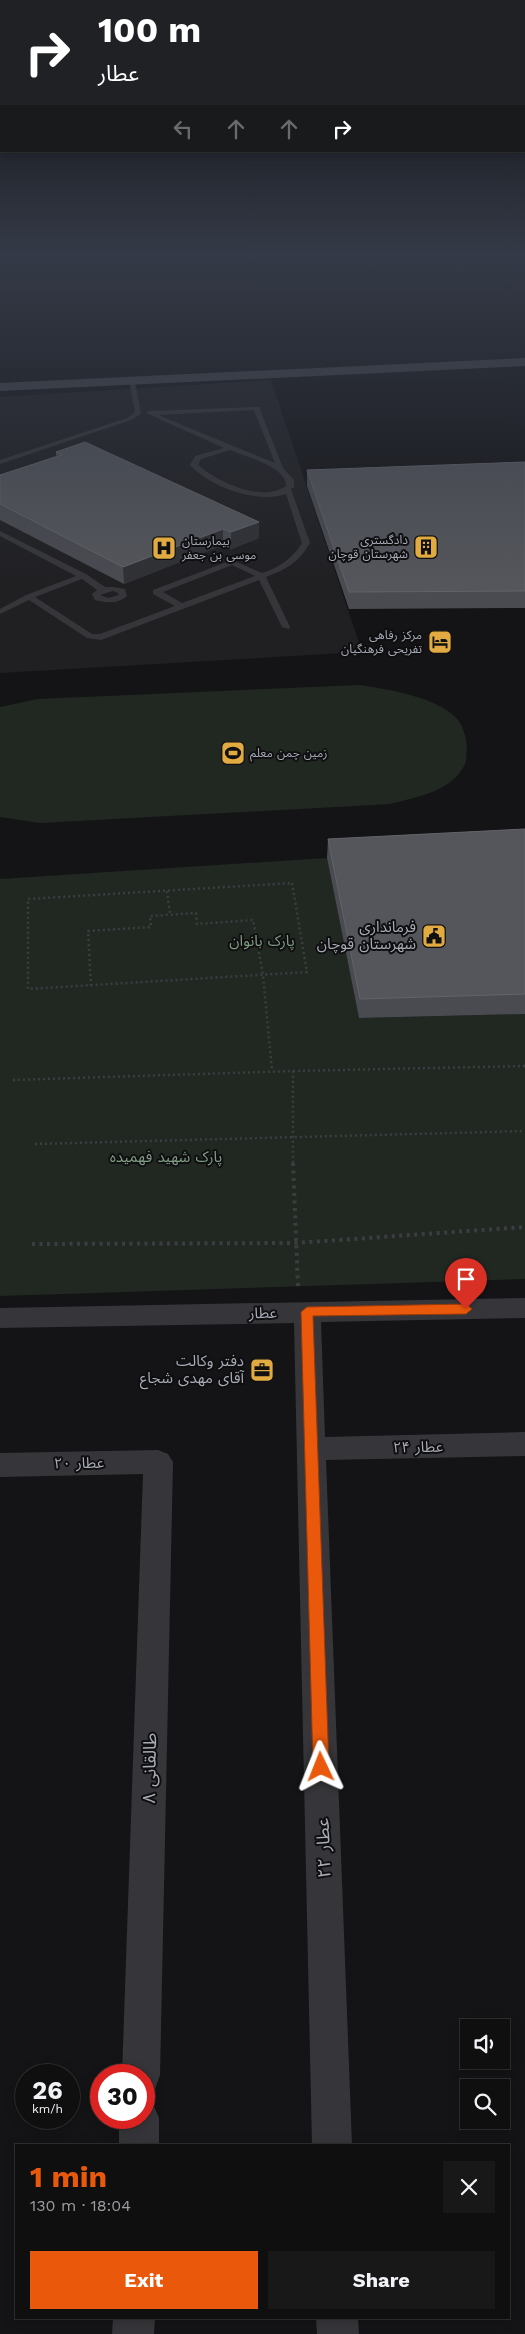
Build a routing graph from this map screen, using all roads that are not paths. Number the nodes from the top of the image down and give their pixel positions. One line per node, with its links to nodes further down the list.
1 (506, 363): 2 (street)
2 (132, 381): 3 (street); 5 (lane)
3 (0, 387)
4 (230, 448): 6 (lane); 6 (lane); 7 (lane)
5 (0, 462)
6 (280, 468): 7 (lane)
7 (288, 490): 10 (lane)
8 (0, 533): 9 (lane)
9 (83, 576): 11 (lane); 12 (lane)
10 (262, 576): 13 (lane); 13 (lane); 15 (lane)
11 (103, 590)
12 (29, 598): 13 (lane); 14 (lane)
13 (182, 607)
14 (0, 612)
15 (286, 627)
16 (303, 1299): 17 (street, عطار); 18 (street, عطار); 20 (street, عطار ۲۲)
17 (525, 1308)
18 (0, 1318)
19 (525, 1444): 20 (street, عطار ۲۴)
20 (311, 1449): 26 (street, عطار ۲۲)
21 (158, 1462): 22 (street, عطار ۲۰); 23 (street, طالقانی ۸)
22 (0, 1465)
23 (141, 2064)
24 (139, 2129): 25 (street)
25 (139, 2144)
26 (332, 2144)
27 (134, 2319): 29 (street)
28 (337, 2319): 30 (street)
29 (133, 2334)
30 (338, 2334)

